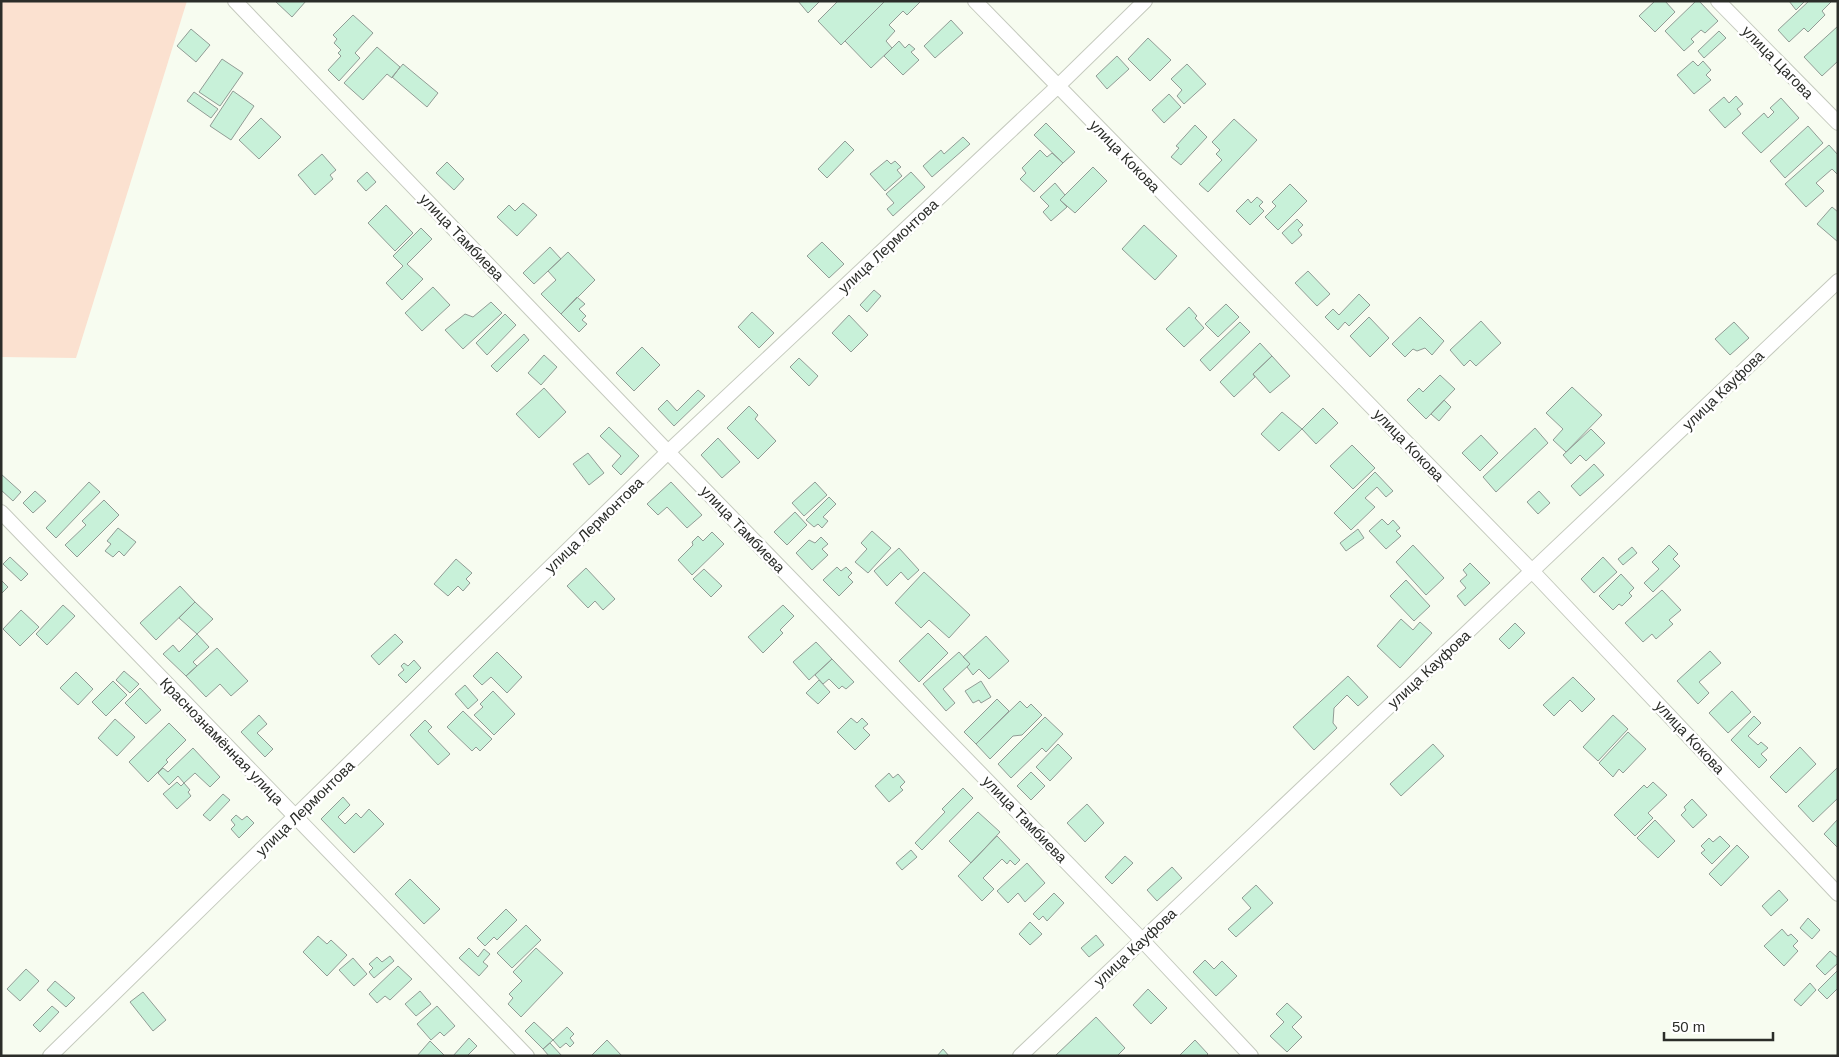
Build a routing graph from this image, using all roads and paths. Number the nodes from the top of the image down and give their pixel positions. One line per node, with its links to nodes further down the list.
1 (236, 1): 8 (street, улица Тамбиева)
2 (975, 1): 5 (street, улица Кокова)
3 (1145, 1): 5 (street, улица Лермонтова)
4 (1718, 1): 6 (street, улица Цагова)
5 (1057, 87): 8 (street, улица Лермонтова); 10 (street, улица Кокова)
6 (1838, 123)
7 (1838, 281): 10 (street, улица Кауфова)
8 (668, 452): 11 (street, улица Лермонтова); 13 (street, улица Тамбиева)
9 (1, 512): 11 (street, Краснознамённая улица)
10 (1532, 571): 12 (street, улица Кокова); 13 (street, улица Кауфова)
11 (296, 817): 14 (street, улица Лермонтова); 15 (street, Краснознамённая улица)
12 (1838, 894)
13 (1142, 940): 16 (street, улица Кауфова); 17 (street, улица Тамбиева)
14 (50, 1056)
15 (527, 1056)
16 (1020, 1056)
17 (1251, 1056)

